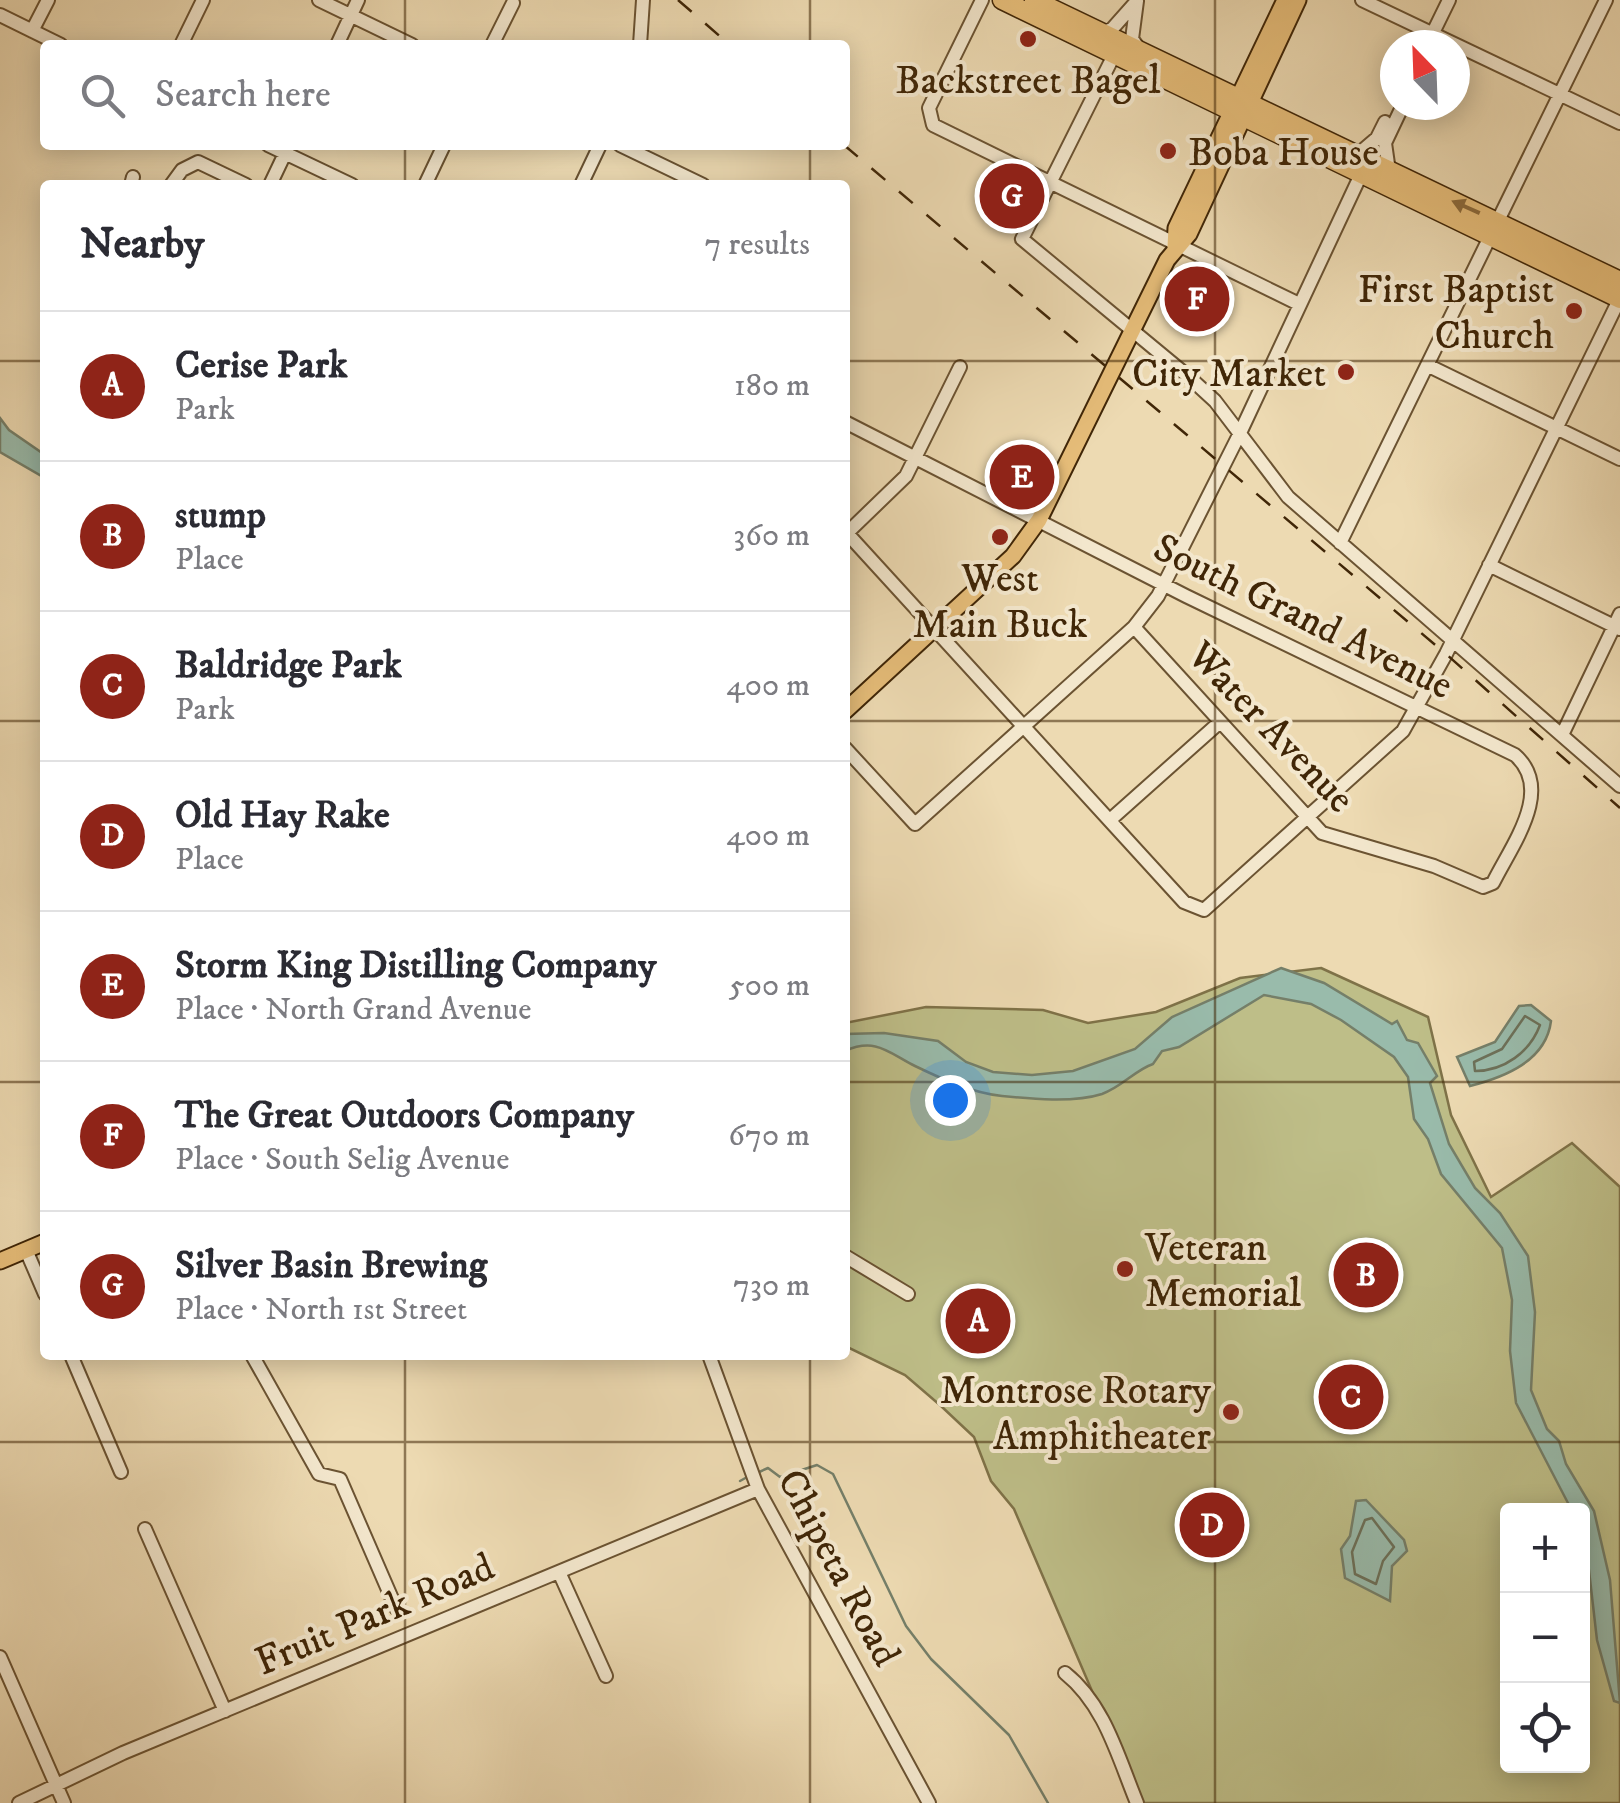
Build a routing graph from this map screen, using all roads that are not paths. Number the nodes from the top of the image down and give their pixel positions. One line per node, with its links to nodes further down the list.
1 (48, 0): 20 (street)
2 (203, 0): 23 (street)
3 (319, 0): 16 (street)
4 (358, 0): 16 (street)
5 (643, 0): 27 (street)
6 (982, 0): 50 (street)
7 (1002, 0): 28 (highway)
8 (1034, 0): 21 (highway)
9 (1137, 0): 21 (street); 29 (street)
10 (1285, 0): 32 (main road)
11 (1298, 0): 32 (main road)
12 (1362, 0): 18 (street)
13 (1448, 0): 19 (street)
14 (1606, 0): 31 (street)
15 (513, 3): 26 (street)
16 (350, 15): 24 (street); 25 (street)
17 (0, 16): 20 (street)
18 (1414, 30)
19 (1433, 30)
20 (32, 31): 22 (street)
21 (1102, 34): 28 (highway)
22 (51, 40)
23 (183, 40)
24 (338, 40)
25 (402, 40)
26 (494, 40)
27 (640, 40)
28 (1117, 49): 29 (highway); 32 (highway); 50 (street)
29 (1142, 52): 32 (highway)
30 (1470, 56): 31 (street)
31 (1560, 94): 35 (street); 51 (street)
32 (1240, 107): 41 (highway); 52 (main road)
33 (1386, 120): 41 (street)
34 (1396, 120): 42 (street)
35 (1620, 123)
36 (287, 150): 45 (street)
37 (289, 150): 46 (street)
38 (442, 150): 47 (street)
39 (598, 150): 48 (street)
40 (630, 150): 49 (street)
41 (1362, 164): 42 (highway); 51 (highway); 55 (street)
42 (1389, 172): 51 (highway, one-way to 42)
43 (175, 180): 44 (street)
44 (236, 180)
45 (272, 180)
46 (343, 180)
47 (427, 180)
48 (583, 180)
49 (693, 180)
50 (1049, 182): 52 (street); 56 (street)
51 (1493, 229): 53 (highway); 54 (highway); 57 (street)
52 (1175, 247): 55 (street); 56 (main road)
53 (1620, 282)
54 (1620, 299): 60 (street)
55 (1299, 304): 61 (street)
56 (1133, 332): 61 (street); 64 (main road)
57 (1429, 366): 60 (street); 67 (street)
58 (960, 367): 62 (street)
59 (850, 425): 62 (street, South Grand Avenue)
60 (1555, 428): 63 (street); 68 (street)
61 (1240, 433): 67 (street); 69 (street)
62 (915, 459): 64 (street, South Grand Avenue); 65 (street)
63 (1620, 459)
64 (1039, 520): 69 (street, South Grand Avenue); 72 (main road)
65 (850, 529)
66 (850, 537): 72 (street)
67 (1340, 543): 73 (street)
68 (1489, 565): 70 (street); 73 (street)
69 (1165, 583): 71 (street); 75 (street, South Grand Avenue)
70 (1618, 623): 78 (street)
71 (1134, 627): 76 (street, Water Avenue); 77 (street)
72 (936, 628): 74 (main road); 77 (street)
73 (1452, 640): 75 (street); 78 (street)
74 (850, 706)
75 (1418, 708): 81 (street); 83 (street, South Grand Avenue)
76 (1220, 722): 81 (street, Water Avenue); 82 (street)
77 (1022, 724): 79 (street); 82 (street)
78 (1562, 735): 80 (street)
79 (850, 753)
80 (1620, 786)
81 (1308, 818): 82 (street); 83 (street, Water Avenue)
82 (1110, 820)
83 (1489, 887)
84 (40, 1244): 85 (main road)
85 (26, 1250): 87 (main road); 88 (street)
86 (850, 1259): 89 (street)
87 (0, 1260)
88 (40, 1282)
89 (908, 1294)
90 (73, 1360): 93 (street)
91 (255, 1360): 97 (street)
92 (711, 1360): 94 (street, Chipeta Road)
93 (121, 1472)
94 (758, 1489): 96 (street, Fruit Park Road); 105 (street, Chipeta Road)
95 (145, 1529): 101 (street)
96 (559, 1572): 100 (street); 101 (street, Fruit Park Road)
97 (396, 1608)
98 (0, 1656): 102 (street)
99 (1065, 1674): 106 (street)
100 (606, 1676)
101 (224, 1711): 102 (street, Fruit Park Road)
102 (56, 1783): 103 (street, Fruit Park Road); 104 (street)
103 (18, 1803)
104 (64, 1803)
105 (929, 1803)
106 (1137, 1803)

